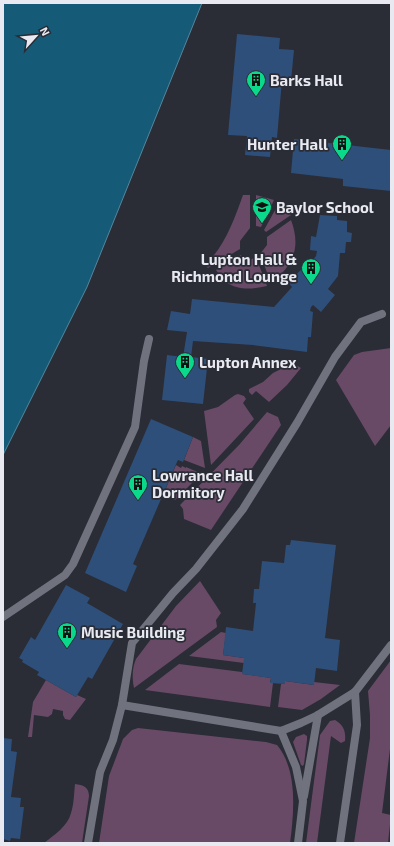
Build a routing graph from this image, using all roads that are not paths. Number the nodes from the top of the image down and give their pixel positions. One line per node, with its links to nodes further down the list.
1 (382, 314): 6 (lane)
2 (149, 339): 3 (lane)
3 (3, 617)
4 (391, 645): 5 (lane)
5 (355, 692): 7 (lane); 12 (lane)
6 (122, 705): 8 (lane); 10 (lane)
7 (318, 715): 8 (lane); 9 (lane)
8 (281, 731): 9 (lane)
9 (303, 801): 11 (lane)
10 (88, 843)
11 (298, 843)
12 (340, 843)

